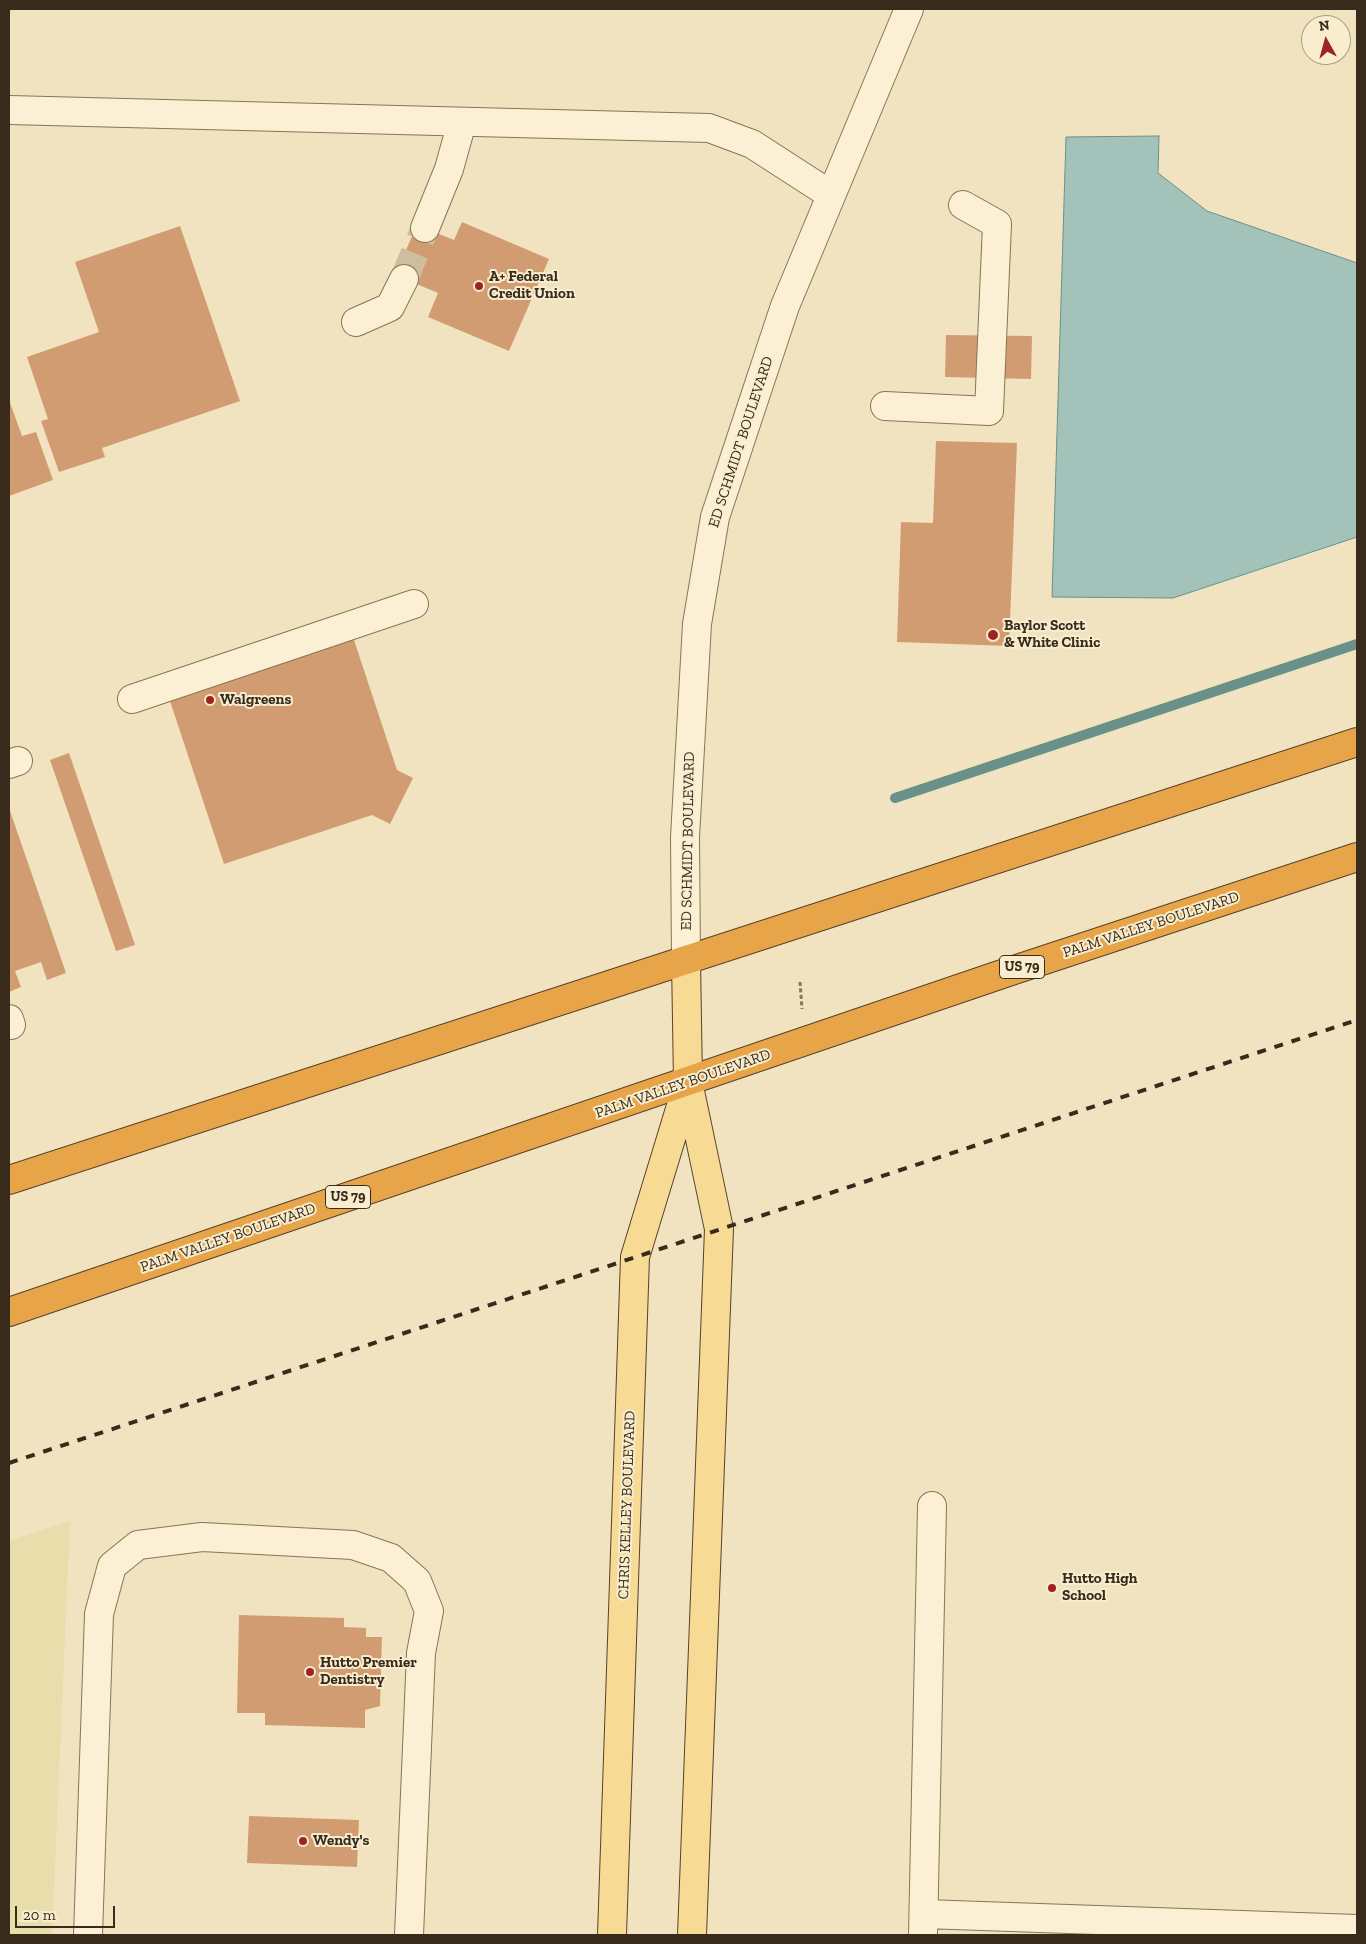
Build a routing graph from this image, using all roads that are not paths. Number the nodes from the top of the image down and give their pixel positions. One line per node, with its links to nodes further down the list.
1 (909, 9): 4 (street, ED SCHMIDT BOULEVARD)
2 (9, 110): 3 (street)
3 (462, 122): 4 (street); 6 (street)
4 (831, 195): 14 (street, ED SCHMIDT BOULEVARD)
5 (963, 205): 9 (street)
6 (425, 228)
7 (404, 279): 8 (street)
8 (356, 322)
9 (885, 406)
10 (414, 604): 11 (street)
11 (132, 699)
12 (1357, 742): 14 (highway)
13 (1357, 857): 15 (highway, PALM VALLEY BOULEVARD / US 79)
14 (686, 960): 15 (main road, CHRIS KELLEY BOULEVARD); 16 (highway)
15 (688, 1082): 17 (highway, PALM VALLEY BOULEVARD / US 79); 23 (main road, CHRIS KELLEY BOULEVARD); 24 (main road, CHRIS KELLEY BOULEVARD)
16 (9, 1180)
17 (9, 1312)
18 (932, 1506): 19 (street)
19 (924, 1924): 20 (street)
20 (1357, 1929)
21 (88, 1935): 22 (street)
22 (409, 1935)
23 (612, 1935)
24 (692, 1935)

